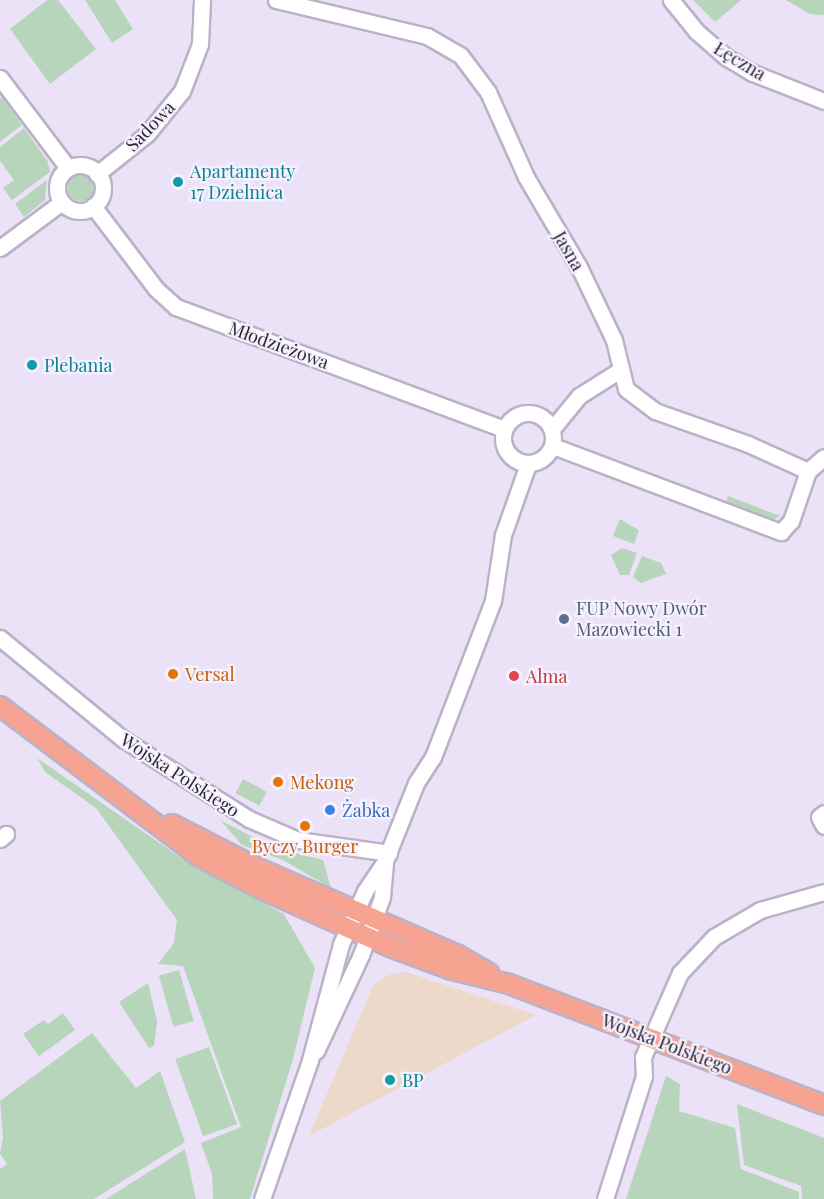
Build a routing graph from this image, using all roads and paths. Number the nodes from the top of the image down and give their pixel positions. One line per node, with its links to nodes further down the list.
1 (202, 0): 7 (street, Sadowa)
2 (276, 0): 11 (street, Jasna)
3 (671, 0): 5 (street, Łęczna)
4 (0, 78): 6 (street)
5 (824, 101)
6 (68, 168): 7 (street); 8 (street)
7 (98, 174): 9 (street)
8 (62, 202): 9 (street); 10 (street)
9 (93, 206): 12 (street, Młodzieżowa)
10 (0, 248)
11 (620, 370): 13 (street); 17 (street, Jasna)
12 (504, 429): 13 (street); 16 (street)
13 (552, 429): 14 (street)
14 (553, 446): 16 (street); 17 (street)
15 (824, 458): 17 (street)
16 (528, 464): 23 (street)
17 (808, 471)
18 (0, 638): 23 (street, Wojska Polskiego)
19 (0, 705): 20 (main road, Wojska Polskiego)
20 (122, 799): 25 (main road, Wojska Polskiego); 27 (main road, Wojska Polskiego)
21 (824, 813): 22 (street)
22 (824, 826)
23 (387, 857): 25 (street); 26 (street)
24 (824, 892): 30 (street)
25 (355, 912): 26 (main road, Wojska Polskiego); 27 (street)
26 (374, 920): 28 (street); 29 (main road, Wojska Polskiego)
27 (348, 929): 28 (main road, Wojska Polskiego); 31 (street)
28 (368, 938): 29 (main road, Wojska Polskiego); 31 (street)
29 (509, 984): 30 (main road, Wojska Polskiego)
30 (650, 1038): 32 (main road, Wojska Polskiego); 34 (street)
31 (310, 1060): 33 (street)
32 (824, 1105)
33 (262, 1199)
34 (605, 1199)

